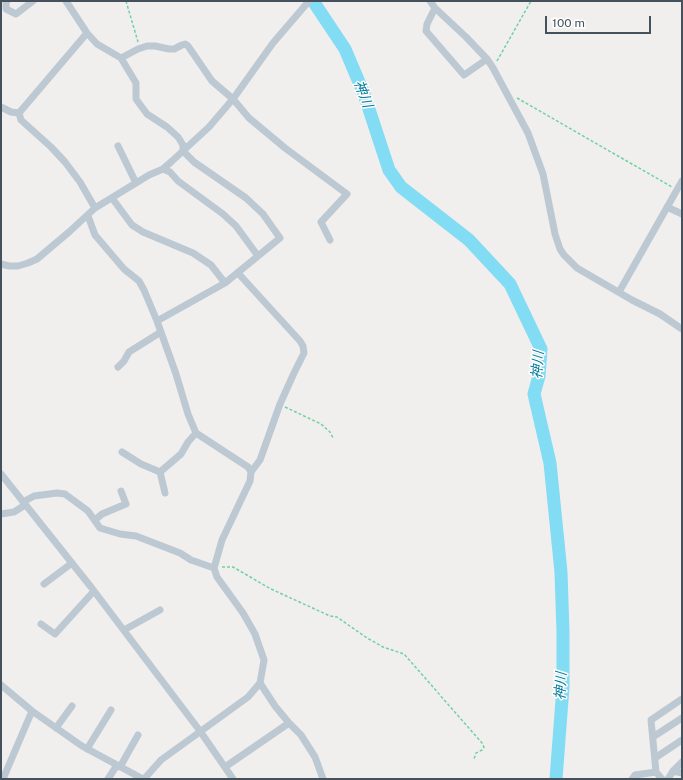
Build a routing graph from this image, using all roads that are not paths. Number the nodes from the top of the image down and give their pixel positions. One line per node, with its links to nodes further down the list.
1 (7, 1): 2 (street)
2 (33, 1)
3 (66, 1): 7 (street)
4 (309, 1): 10 (street)
5 (430, 1): 6 (street)
6 (435, 8): 9 (street); 9 (street)
7 (87, 33): 8 (street); 12 (street)
8 (121, 58): 10 (street); 14 (street)
9 (487, 59): 28 (street)
10 (234, 99): 14 (street); 23 (street)
11 (1, 107): 12 (street)
12 (19, 113): 20 (street)
13 (118, 146): 17 (street)
14 (183, 151): 15 (street); 24 (street)
15 (163, 169): 17 (street); 24 (street)
16 (682, 181): 19 (street)
17 (136, 183): 18 (street)
18 (112, 198): 20 (street); 27 (street)
19 (667, 207): 21 (street); 28 (street)
20 (95, 208): 22 (street)
21 (682, 214)
22 (88, 216): 25 (street); 29 (street)
23 (330, 240)
24 (258, 256): 26 (street)
25 (1, 264)
26 (238, 273): 27 (street); 36 (street)
27 (225, 283): 29 (street)
28 (619, 292): 30 (street)
29 (157, 321): 31 (street)
30 (682, 329)
31 (161, 332): 32 (street); 33 (street)
32 (118, 367)
33 (196, 433): 35 (street); 36 (street)
34 (122, 452): 35 (street)
35 (160, 472): 39 (street)
36 (251, 472): 44 (street)
37 (1, 474): 40 (street)
38 (121, 491): 42 (street)
39 (164, 493)
40 (24, 504): 41 (street); 42 (street); 43 (street)
41 (1, 514)
42 (95, 520): 44 (street)
43 (72, 563): 45 (street); 46 (street)
44 (214, 568): 50 (street)
45 (44, 584)
46 (94, 590): 48 (street); 49 (street)
47 (160, 610): 49 (street)
48 (41, 624)
49 (124, 630): 59 (street)
50 (260, 683): 57 (street); 59 (street)
51 (1, 685): 55 (street)
52 (682, 699): 61 (street)
53 (72, 706): 58 (street)
54 (110, 710): 63 (street)
55 (32, 711): 58 (street); 71 (street)
56 (682, 718): 61 (street)
57 (289, 723): 67 (street); 75 (street)
58 (56, 728): 63 (street)
59 (200, 731): 67 (street); 73 (street)
60 (138, 735): 66 (street)
61 (653, 737): 64 (street)
62 (682, 740): 64 (street)
63 (87, 749): 66 (street)
64 (655, 758): 69 (street)
65 (682, 762): 68 (street)
66 (119, 766): 72 (street); 73 (street)
67 (225, 767): 74 (street)
68 (673, 771): 70 (street); 78 (street)
69 (656, 772): 76 (street); 77 (street)
70 (682, 772)
71 (3, 779)
72 (108, 779)
73 (143, 779)
74 (232, 779)
75 (324, 779)
76 (632, 779)
77 (662, 779)
78 (668, 779)

